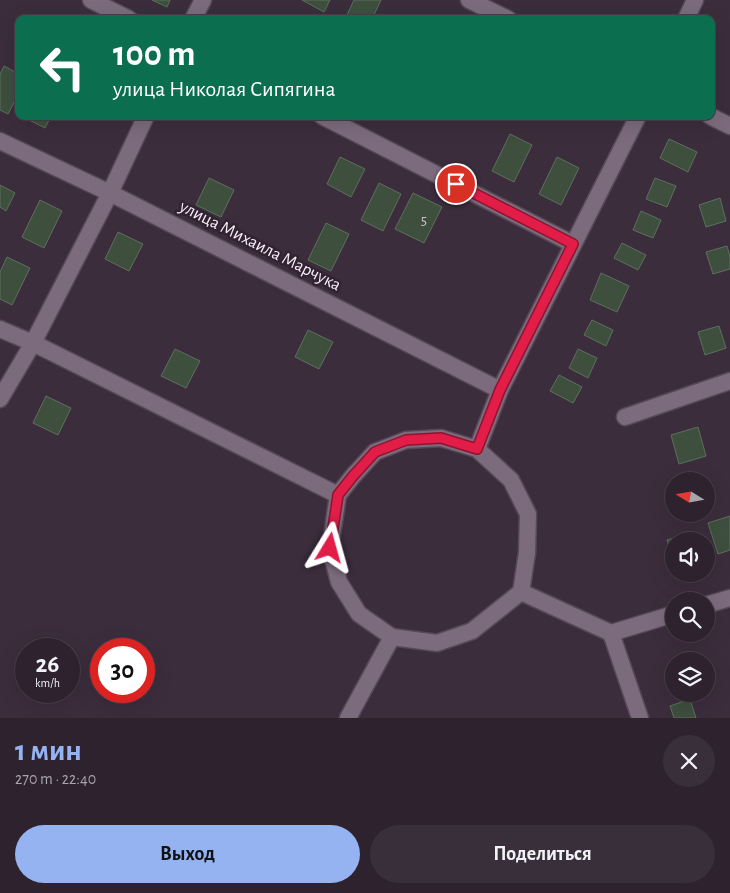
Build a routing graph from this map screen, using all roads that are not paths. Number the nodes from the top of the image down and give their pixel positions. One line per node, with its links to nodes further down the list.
1 (91, 0): 5 (street)
2 (202, 0): 6 (street)
3 (469, 0): 7 (street)
4 (695, 0): 8 (street)
5 (121, 15)
6 (195, 15)
7 (500, 15)
8 (688, 15)
9 (715, 118): 13 (street)
10 (144, 120): 15 (street)
11 (330, 120): 16 (street)
12 (636, 120): 16 (street)
13 (730, 126)
14 (0, 141): 15 (street, улица Михаила Марчука)
15 (110, 193): 18 (street); 20 (street, улица Михаила Марчука)
16 (573, 244): 20 (street)
17 (0, 329): 18 (street)
18 (33, 343): 21 (street); 24 (street)
19 (730, 382): 22 (street)
20 (500, 390): 23 (street)
21 (0, 400)
22 (626, 417)
23 (477, 449): 24 (street); 25 (street)
24 (338, 495): 30 (street)
25 (521, 592): 29 (street); 30 (street)
26 (730, 598): 27 (street)
27 (715, 602)
28 (665, 617): 29 (street)
29 (611, 633): 32 (street)
30 (392, 637): 31 (street)
31 (348, 718)
32 (640, 718)

